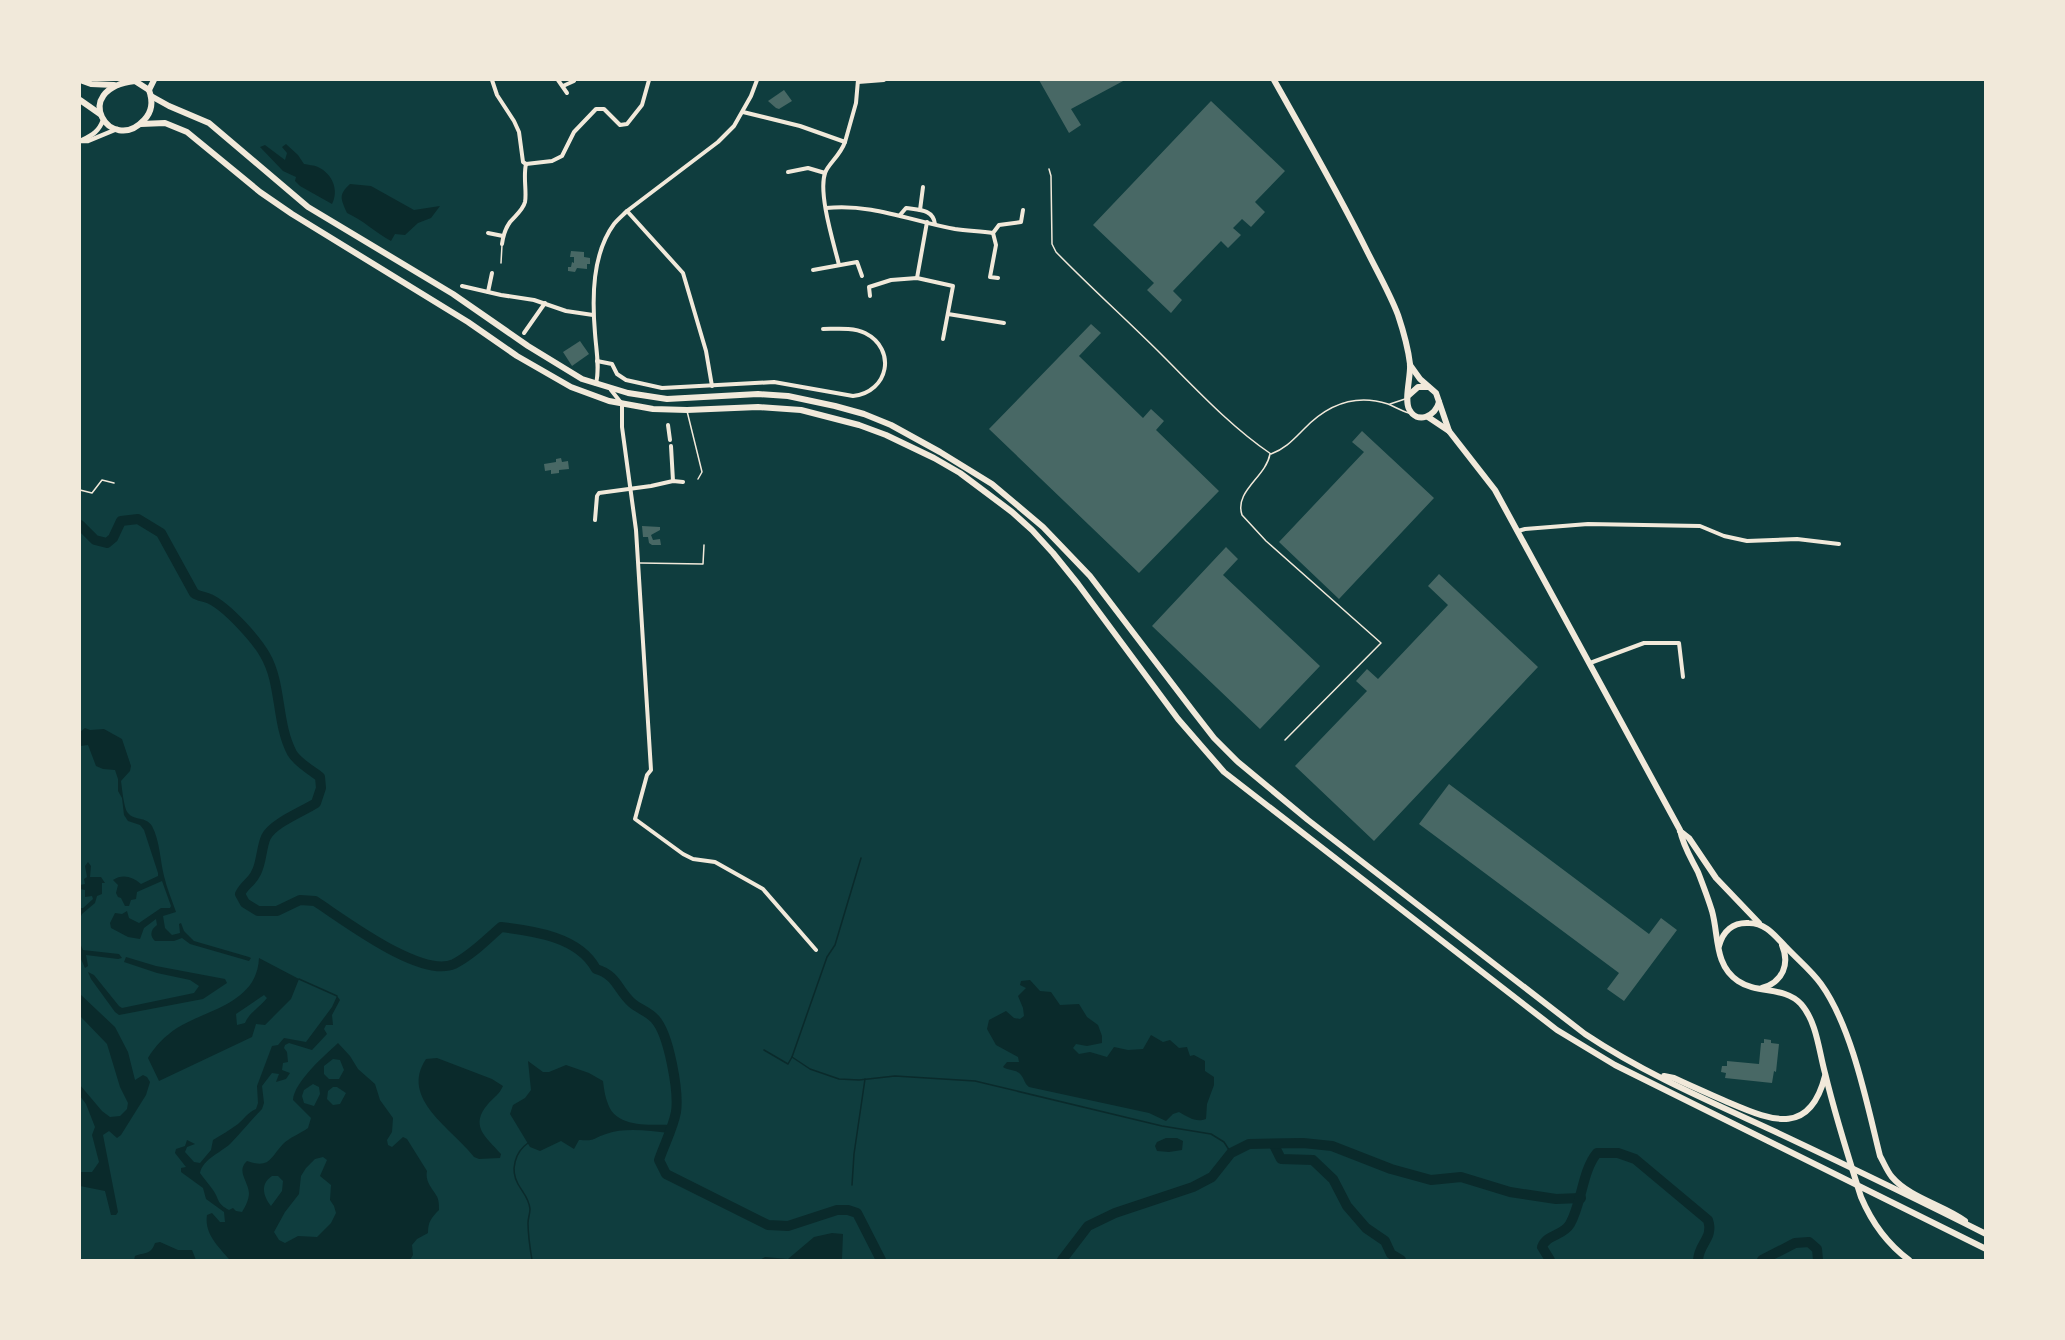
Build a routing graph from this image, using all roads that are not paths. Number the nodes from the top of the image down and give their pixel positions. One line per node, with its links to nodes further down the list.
1 (80, 80): 12 (main road)
2 (154, 80): 14 (main road)
3 (492, 80): 23 (street)
4 (558, 80): 13 (street)
5 (649, 80): 23 (street)
6 (757, 80): 17 (street)
7 (884, 80): 11 (street)
8 (1274, 80): 57 (main road)
9 (124, 81): 12 (main road); 14 (main road)
10 (574, 81): 13 (street)
11 (858, 81): 22 (street)
12 (114, 85): 18 (main road)
13 (563, 86): 15 (street)
14 (150, 93): 19 (main road); 58 (main road)
15 (567, 93)
16 (80, 100): 18 (main road)
17 (743, 112): 22 (street); 31 (street)
18 (101, 117): 20 (main road); 21 (street)
19 (141, 124): 20 (main road); 64 (main road)
20 (117, 129): 21 (street)
21 (80, 141)
22 (845, 142): 26 (street)
23 (526, 164): 37 (street)
24 (1049, 170): 73 (lane)
25 (788, 172): 26 (street)
26 (825, 173): 28 (street)
27 (923, 187): 29 (street)
28 (826, 208): 32 (street); 40 (street)
29 (920, 210): 32 (street); 34 (street)
30 (1023, 210): 35 (street)
31 (627, 211): 51 (street); 59 (street)
32 (900, 215): 33 (street)
33 (927, 222): 34 (street); 44 (street)
34 (934, 224): 35 (street)
35 (993, 233): 45 (street)
36 (488, 234): 37 (street)
37 (503, 236): 38 (street)
38 (502, 244): 39 (lane)
39 (501, 263)
40 (839, 265): 41 (street); 43 (street)
41 (813, 270)
42 (492, 273): 47 (street)
43 (862, 276)
44 (917, 278): 48 (street); 50 (street)
45 (998, 278)
46 (462, 286): 47 (street)
47 (488, 292): 49 (street)
48 (870, 296)
49 (545, 303): 51 (street); 54 (street)
50 (948, 314): 52 (street); 55 (street)
51 (593, 315): 56 (street)
52 (1004, 323)
53 (823, 329): 59 (street)
54 (524, 333)
55 (944, 339)
56 (597, 361): 58 (street); 59 (street)
57 (1410, 365): 60 (main road); 62 (main road)
58 (596, 384): 61 (main road)
59 (712, 386)
60 (1428, 387): 62 (main road); 63 (main road)
61 (611, 389): 64 (street); 92 (main road)
62 (1408, 397): 65 (lane); 67 (main road)
63 (1439, 402): 68 (main road); 70 (main road)
64 (622, 404): 66 (main road); 77 (street)
65 (1389, 405): 67 (lane); 73 (lane)
66 (687, 410): 74 (lane); 96 (main road)
67 (1413, 414): 68 (main road)
68 (1428, 417): 70 (main road)
69 (668, 425): 71 (street)
70 (1449, 432): 79 (main road)
71 (670, 440)
72 (670, 446): 75 (street)
73 (1270, 454): 85 (lane)
74 (698, 479)
75 (673, 481): 76 (street); 77 (street)
76 (683, 482)
77 (630, 489): 78 (street); 82 (street)
78 (595, 520)
79 (1518, 531): 81 (street); 83 (main road)
80 (704, 544): 82 (lane)
81 (1839, 544)
82 (639, 563): 90 (street)
83 (1590, 663): 84 (street); 86 (main road)
84 (1683, 677)
85 (1286, 740)
86 (1680, 830): 87 (main road); 89 (main road)
87 (1762, 926): 88 (main road); 89 (main road)
88 (1780, 942): 91 (main road); 94 (main road)
89 (1718, 949): 91 (main road)
90 (816, 950)
91 (1759, 989): 93 (main road)
92 (1652, 1073): 93 (main road); 94 (main road)
93 (1825, 1075): 97 (main road)
94 (1974, 1228): 95 (main road)
95 (1986, 1234)
96 (1986, 1249)
97 (1909, 1260)

